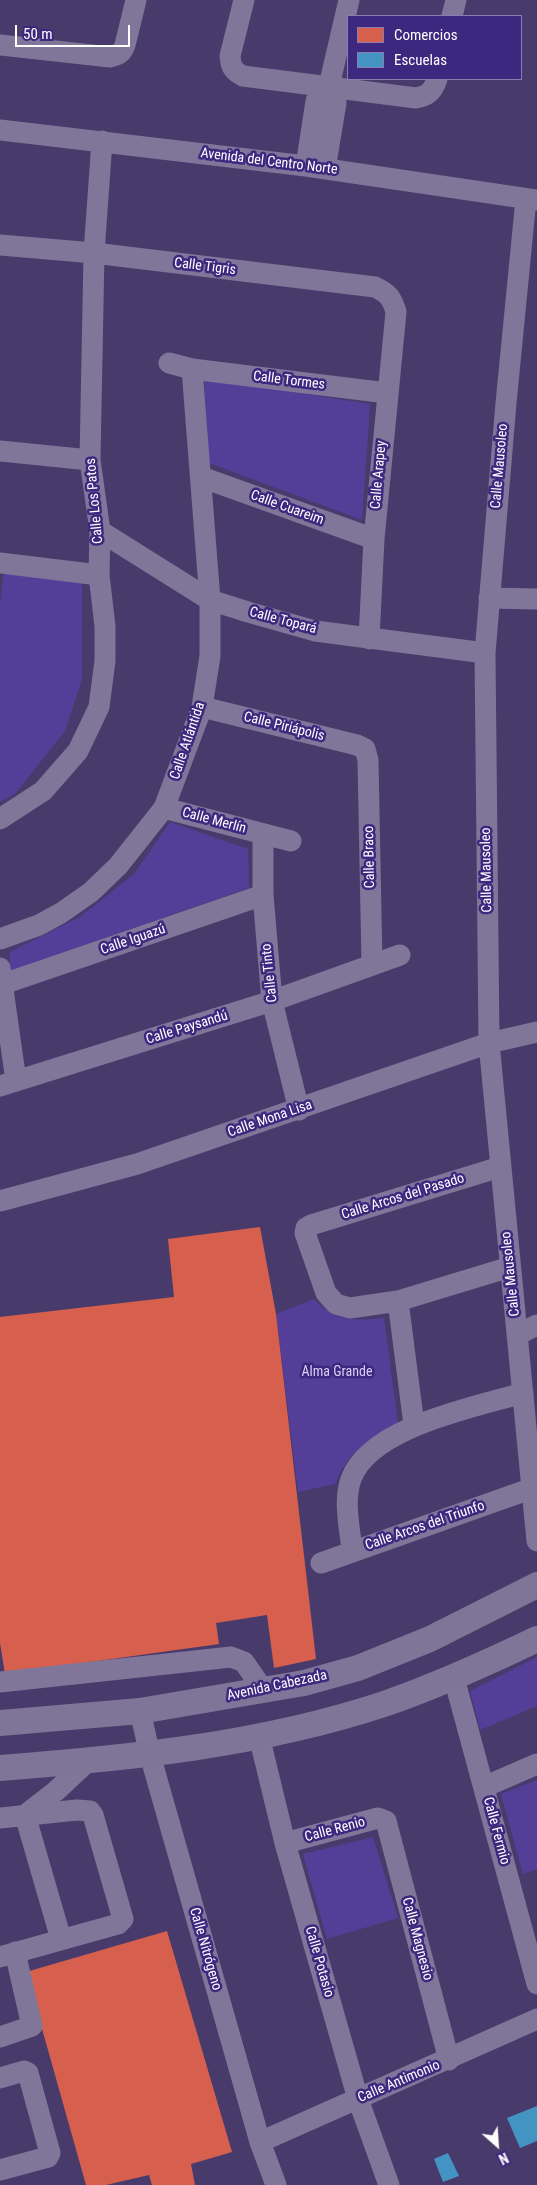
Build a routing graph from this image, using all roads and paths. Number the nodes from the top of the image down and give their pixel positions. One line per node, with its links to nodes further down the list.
1 (136, 0): 6 (street)
2 (244, 0): 8 (street)
3 (349, 0): 8 (street)
4 (456, 0): 5 (street)
5 (452, 15)
6 (0, 45)
7 (437, 80): 8 (street)
8 (328, 86): 11 (street)
9 (0, 130): 10 (street, Avenida del Centro Norte)
10 (102, 141): 11 (street, Avenida del Centro Norte); 14 (street, Calle Los Patos)
11 (316, 168): 12 (street, Avenida del Centro Norte)
12 (532, 199): 26 (street, Calle Mausoleo)
13 (0, 244): 14 (street, Calle Tigris)
14 (94, 253): 15 (street, Calle Tigris); 20 (street, Calle Los Patos)
15 (396, 312): 18 (street, Calle Arapey)
16 (169, 363): 17 (street, Calle Tormes)
17 (192, 369): 18 (street, Calle Tormes); 21 (street, Calle Atlántida)
18 (386, 393): 23 (street, Calle Arapey)
19 (0, 451): 20 (street)
20 (90, 460): 22 (street, Calle Los Patos)
21 (201, 477): 23 (street, Calle Cuareim); 28 (street, Calle Atlántida)
22 (100, 531): 25 (street, Calle Los Patos); 28 (street, Calle Topará)
23 (374, 539): 29 (street, Calle Arapey)
24 (0, 563): 25 (street)
25 (99, 575): 34 (street, Calle Los Patos)
26 (489, 598): 27 (street); 30 (street, Calle Mausoleo)
27 (537, 599)
28 (210, 600): 29 (street, Calle Topará); 31 (street, Calle Atlántida)
29 (369, 639): 30 (street, Calle Topará)
30 (485, 653): 44 (street, Calle Mausoleo)
31 (202, 707): 32 (street, Calle Piriápolis); 33 (street, Calle Atlántida)
32 (365, 749): 40 (street, Calle Braco)
33 (164, 808): 35 (street, Calle Merlín); 38 (street, Calle Atlántida)
34 (0, 819)
35 (263, 834): 36 (street, Calle Merlín); 37 (street, Calle Tinto)
36 (291, 840)
37 (263, 896): 41 (street, Calle Iguazú); 42 (street, Calle Tinto)
38 (0, 939)
39 (400, 955): 40 (street, Calle Paysandú)
40 (372, 965): 42 (street, Calle Paysandú)
41 (2, 976): 45 (street)
42 (272, 1001): 45 (street, Calle Paysandú); 46 (street, Calle Tinto)
43 (537, 1032): 44 (street, Calle Mona Lisa)
44 (489, 1043): 46 (street, Calle Mona Lisa); 47 (street, Calle Mausoleo)
45 (8, 1084)
46 (299, 1110): 48 (street, Calle Mona Lisa)
47 (500, 1167): 49 (street, Calle Mausoleo); 50 (street, Calle Arcos del Pasado)
48 (0, 1200)
49 (510, 1267): 50 (street); 52 (street, Calle Mausoleo)
50 (398, 1301): 54 (street)
51 (537, 1325): 52 (street)
52 (516, 1335): 53 (street, Calle Mausoleo)
53 (523, 1393): 54 (street); 55 (street, Calle Mausoleo)
54 (414, 1425): 57 (street)
55 (530, 1489): 56 (street, Calle Mausoleo); 57 (street, Calle Arcos del Triunfo)
56 (537, 1541)
57 (352, 1551): 58 (street, Calle Arcos del Triunfo)
58 (321, 1563)
59 (537, 1585): 63 (main road, Avenida Cabezada)
60 (537, 1640): 61 (main road)
61 (454, 1678): 66 (main road); 71 (street, Calle Fermio)
62 (0, 1682): 63 (street)
63 (264, 1691): 64 (main road, Avenida Cabezada)
64 (140, 1711): 65 (main road, Avenida Cabezada); 67 (street, Calle Nitrógeno)
65 (0, 1723)
66 (259, 1736): 67 (main road); 75 (street, Calle Potasio)
67 (150, 1755): 68 (main road); 84 (street, Calle Nitrógeno)
68 (88, 1760): 70 (main road); 72 (street)
69 (537, 1764): 71 (street)
70 (0, 1768)
71 (484, 1787): 78 (street, Calle Fermio)
72 (25, 1815): 73 (street); 76 (street); 76 (street)
73 (0, 1818)
74 (384, 1819): 75 (street, Calle Renio); 81 (street, Calle Magnesio)
75 (285, 1843): 83 (street, Calle Potasio)
76 (61, 1939): 77 (street)
77 (8, 1954): 80 (street)
78 (537, 1984)
79 (537, 2019): 81 (street, Calle Antimonio)
80 (0, 2037)
81 (449, 2060): 83 (street, Calle Antimonio)
82 (0, 2078): 85 (street)
83 (358, 2099): 84 (street, Calle Antimonio); 87 (street, Calle Potasio)
84 (260, 2142): 86 (street, Calle Nitrógeno)
85 (0, 2170)
86 (276, 2185)
87 (390, 2185)

